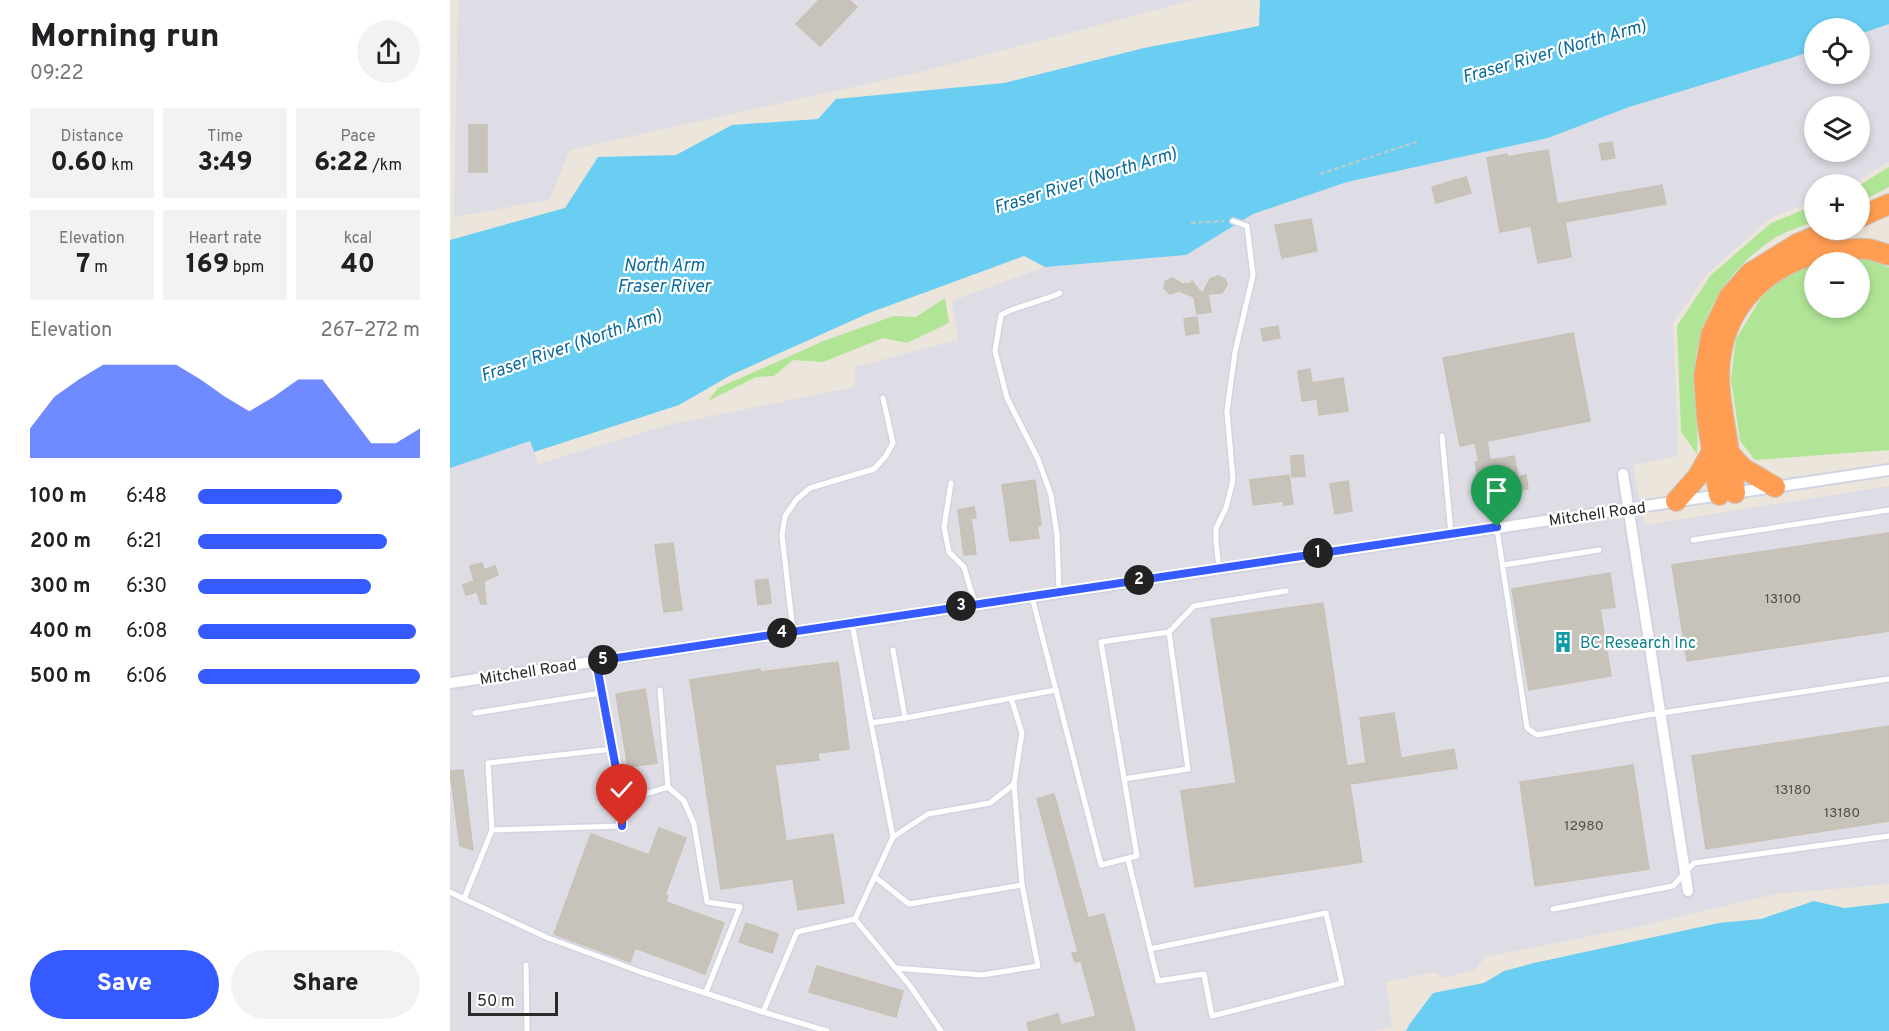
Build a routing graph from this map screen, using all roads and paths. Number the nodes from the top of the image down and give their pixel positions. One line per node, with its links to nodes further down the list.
1 (1419, 141): 2 (path)
2 (1320, 174)
3 (1889, 204): 4 (highway)
4 (1870, 213)
5 (1233, 221): 6 (path); 26 (lane)
6 (1191, 222)
7 (1807, 240): 12 (highway)
8 (1889, 255): 12 (highway)
9 (1060, 293): 28 (lane)
10 (883, 398): 32 (lane)
11 (1442, 436): 22 (lane)
12 (1721, 452): 16 (highway); 17 (highway); 18 (highway)
13 (1889, 470): 16 (street, Mitchell Road)
14 (1623, 474): 19 (street)
15 (951, 483): 30 (lane)
16 (1775, 487): 17 (street, Mitchell Road)
17 (1727, 494): 18 (street, Mitchell Road)
18 (1676, 501): 19 (street, Mitchell Road)
19 (1628, 509): 21 (street, Mitchell Road); 43 (street)
20 (1889, 510): 23 (lane)
21 (1497, 527): 22 (street, Mitchell Road); 25 (lane)
22 (1451, 534): 26 (street, Mitchell Road)
23 (1693, 540)
24 (1599, 550): 25 (lane)
25 (1503, 565): 43 (lane)
26 (1219, 568): 28 (street, Mitchell Road)
27 (1286, 591): 33 (lane)
28 (1059, 592): 29 (street, Mitchell Road)
29 (1032, 596): 30 (street, Mitchell Road); 39 (lane)
30 (975, 604): 31 (street, Mitchell Road)
31 (851, 622): 32 (street, Mitchell Road); 45 (lane)
32 (793, 631): 35 (street, Mitchell Road)
33 (1169, 632): 47 (lane); 47 (lane)
34 (893, 650): 44 (lane)
35 (596, 661): 37 (street, Mitchell Road); 40 (lane)
36 (1889, 679): 43 (lane)
37 (450, 683)
38 (660, 690): 49 (lane)
39 (1056, 690): 41 (lane); 54 (lane)
40 (601, 693): 42 (lane); 46 (lane)
41 (1011, 698): 44 (lane); 48 (lane)
42 (475, 713)
43 (1660, 714): 55 (street)
44 (905, 718): 45 (lane)
45 (871, 723): 53 (lane)
46 (613, 749): 50 (lane); 51 (lane)
47 (1124, 779): 54 (lane)
48 (1014, 784): 53 (lane); 57 (lane)
49 (668, 788): 50 (lane); 66 (lane)
50 (622, 801): 51 (lane)
51 (492, 830): 60 (lane)
52 (1889, 836): 55 (lane)
53 (893, 837): 56 (lane)
54 (1128, 859): 63 (lane)
55 (1685, 874): 58 (street); 61 (lane)
56 (875, 877): 57 (lane); 62 (lane)
57 (1022, 885): 65 (lane)
58 (1688, 891)
59 (450, 892): 60 (lane)
60 (464, 899): 66 (lane)
61 (1552, 909)
62 (855, 919): 65 (lane); 67 (lane)
63 (1150, 949): 63 (lane)
64 (526, 965): 68 (lane)
65 (895, 968): 70 (lane)
66 (706, 992): 67 (lane)
67 (763, 1012): 69 (lane)
68 (527, 1031)
69 (827, 1031)
70 (941, 1031)

